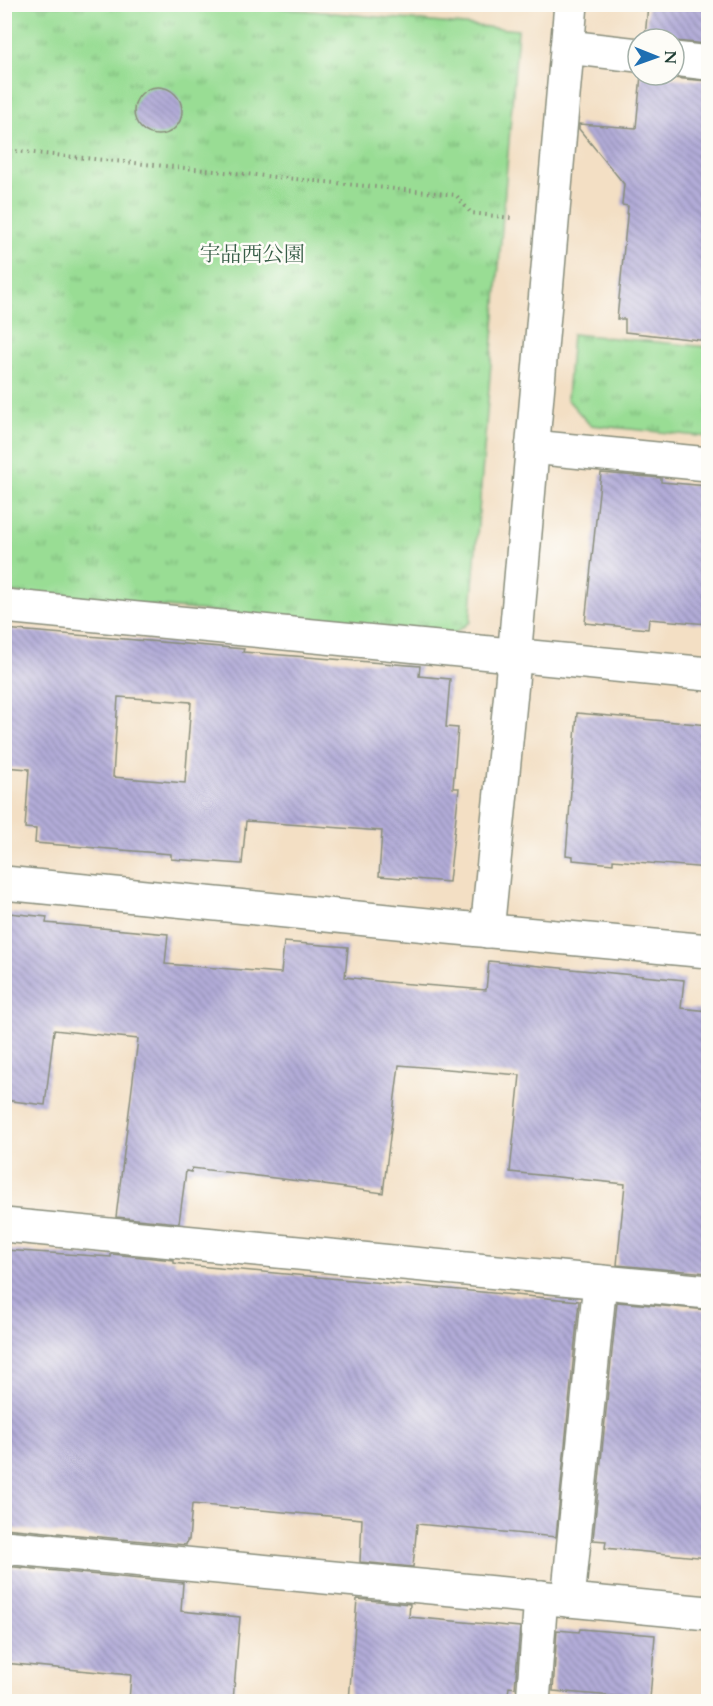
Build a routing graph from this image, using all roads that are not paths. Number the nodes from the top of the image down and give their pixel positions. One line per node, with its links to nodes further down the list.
1 (571, 4): 2 (street)
2 (567, 48): 3 (street); 6 (street)
3 (626, 54)
4 (686, 60): 5 (street)
5 (708, 63)
6 (532, 447): 7 (street); 9 (street)
7 (708, 464)
8 (4, 606): 9 (street)
9 (514, 656): 10 (street); 12 (street)
10 (708, 674)
11 (4, 883): 12 (street)
12 (487, 931): 13 (street)
13 (708, 951)
14 (4, 1225): 15 (street)
15 (600, 1282): 16 (street); 18 (street)
16 (708, 1292)
17 (4, 1546): 18 (street)
18 (555, 1599): 19 (street); 20 (street)
19 (708, 1613)
20 (533, 1701)

